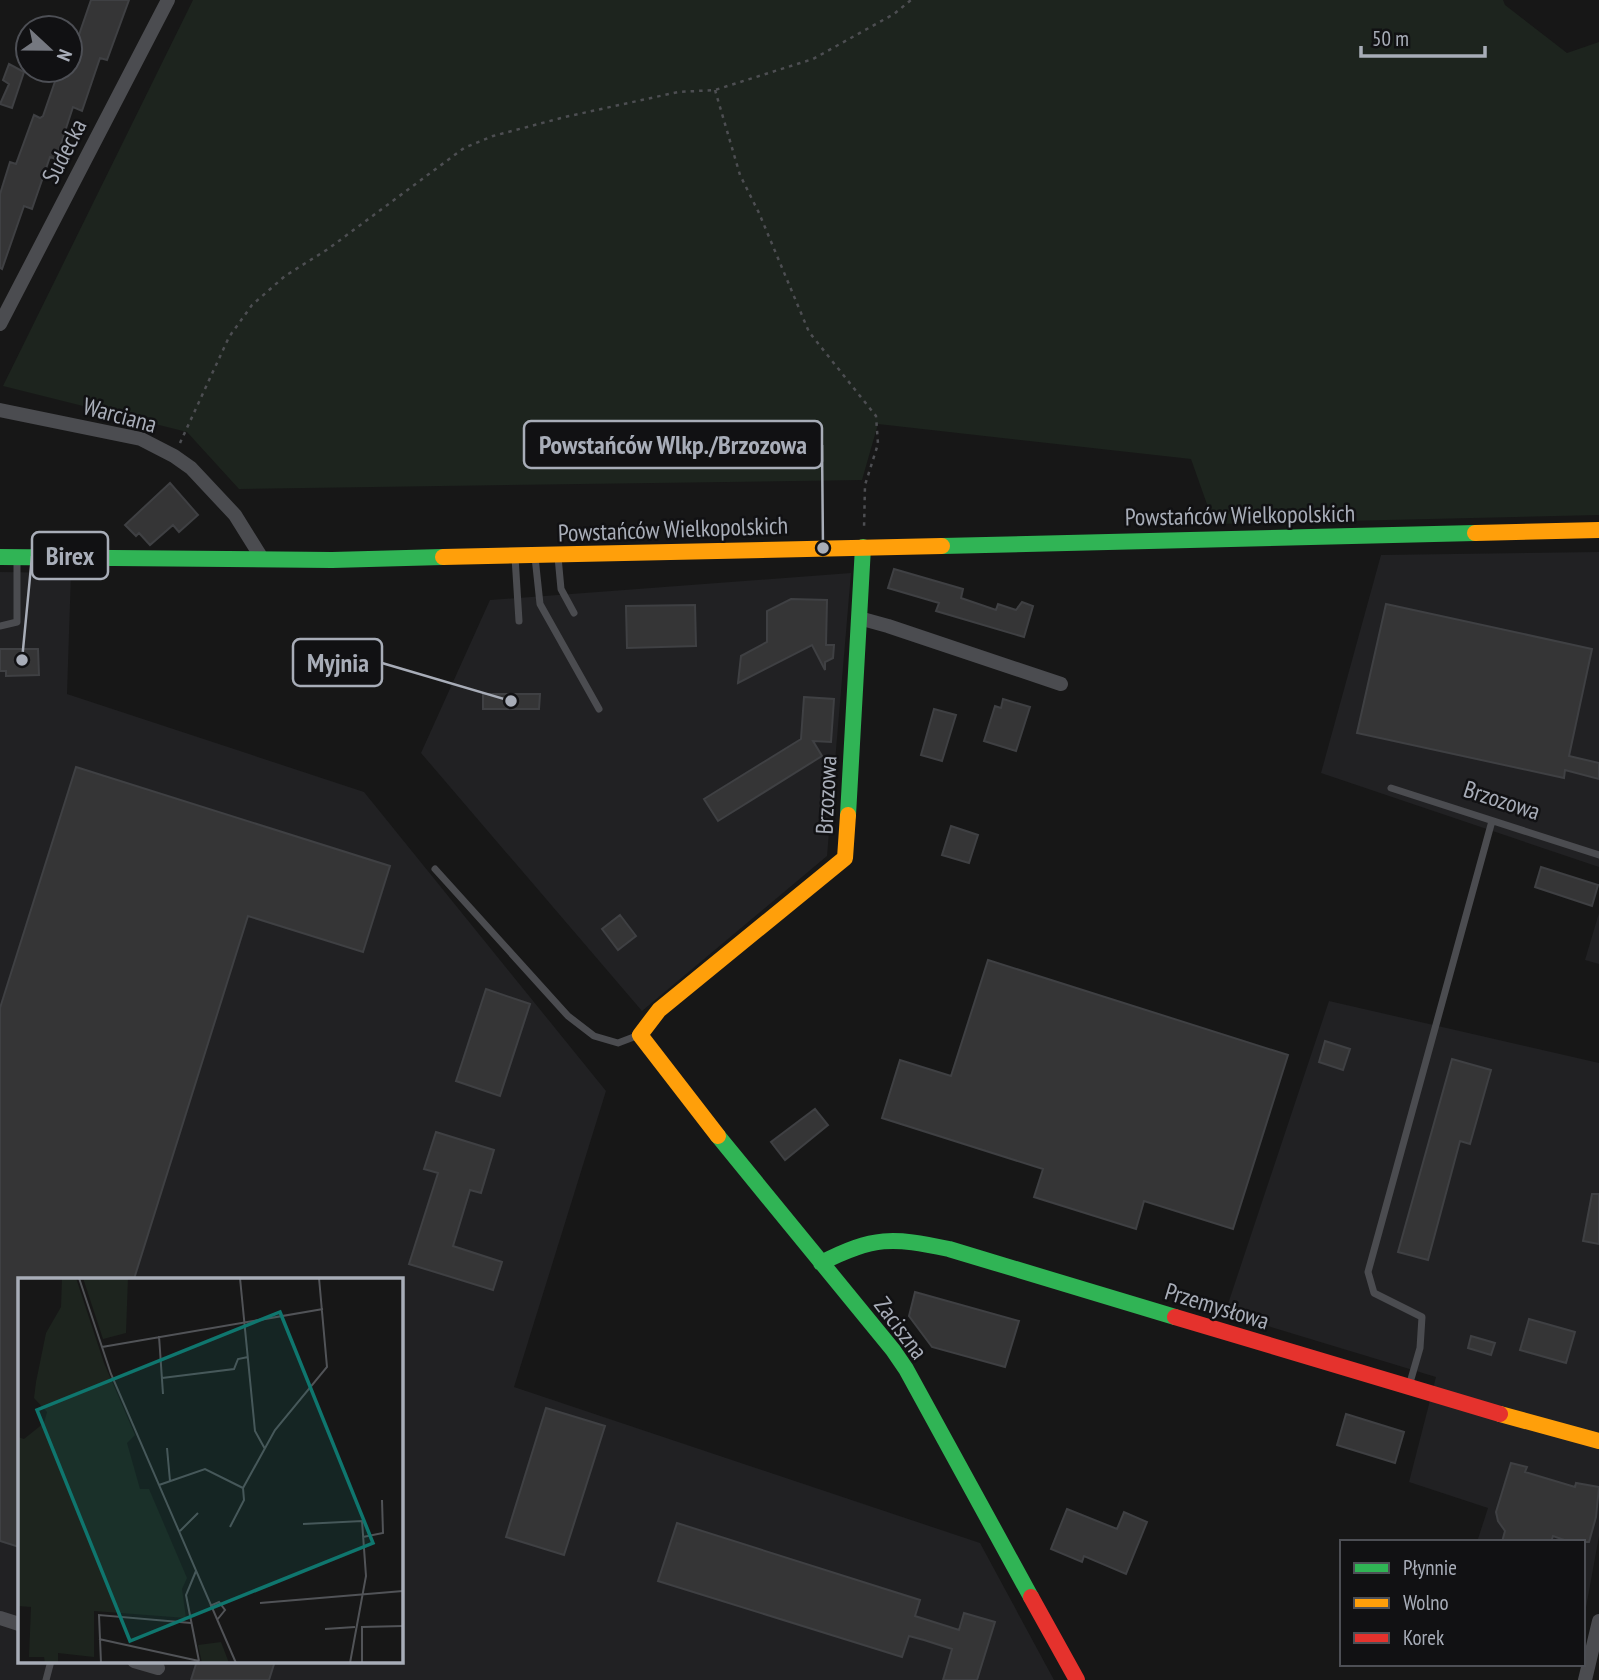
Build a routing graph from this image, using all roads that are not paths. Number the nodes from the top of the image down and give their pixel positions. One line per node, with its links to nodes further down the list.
1 (168, 0): 2 (street, Sudecka)
2 (0, 324)
3 (0, 410): 11 (street, Warciana)
4 (1599, 530): 5 (street, Powstańców Wielkopolskich)
5 (863, 547): 7 (street, Powstańców Wielkopolskich); 13 (street, Brzozowa)
6 (535, 555): 7 (street, Powstańców Wielkopolskich); 9 (street, Powstańców Wielkopolskich); 17 (lane)
7 (558, 555): 12 (lane)
8 (0, 556): 10 (street, Powstańców Wielkopolskich)
9 (515, 556): 11 (street, Powstańców Wielkopolskich); 14 (lane)
10 (17, 557): 11 (street, Powstańców Wielkopolskich); 15 (lane)
11 (262, 560)
12 (574, 612)
13 (859, 618): 16 (street); 22 (street, Brzozowa)
14 (519, 621)
15 (0, 626)
16 (1061, 684)
17 (599, 709)
18 (1391, 788): 19 (lane, Brzozowa)
19 (1492, 821): 20 (lane, Brzozowa); 24 (lane)
20 (1599, 855)
21 (435, 869): 22 (lane)
22 (640, 1035): 23 (street, Zaciszna)
23 (821, 1263): 24 (street, Przemysłowa); 31 (street, Zaciszna)
24 (1409, 1387): 25 (street, Przemysłowa)
25 (1599, 1441)
26 (0, 1618): 28 (street)
27 (1599, 1622): 32 (street)
28 (18, 1624)
29 (51, 1662): 30 (lane)
30 (46, 1680)
31 (1077, 1680)
32 (1585, 1680)

